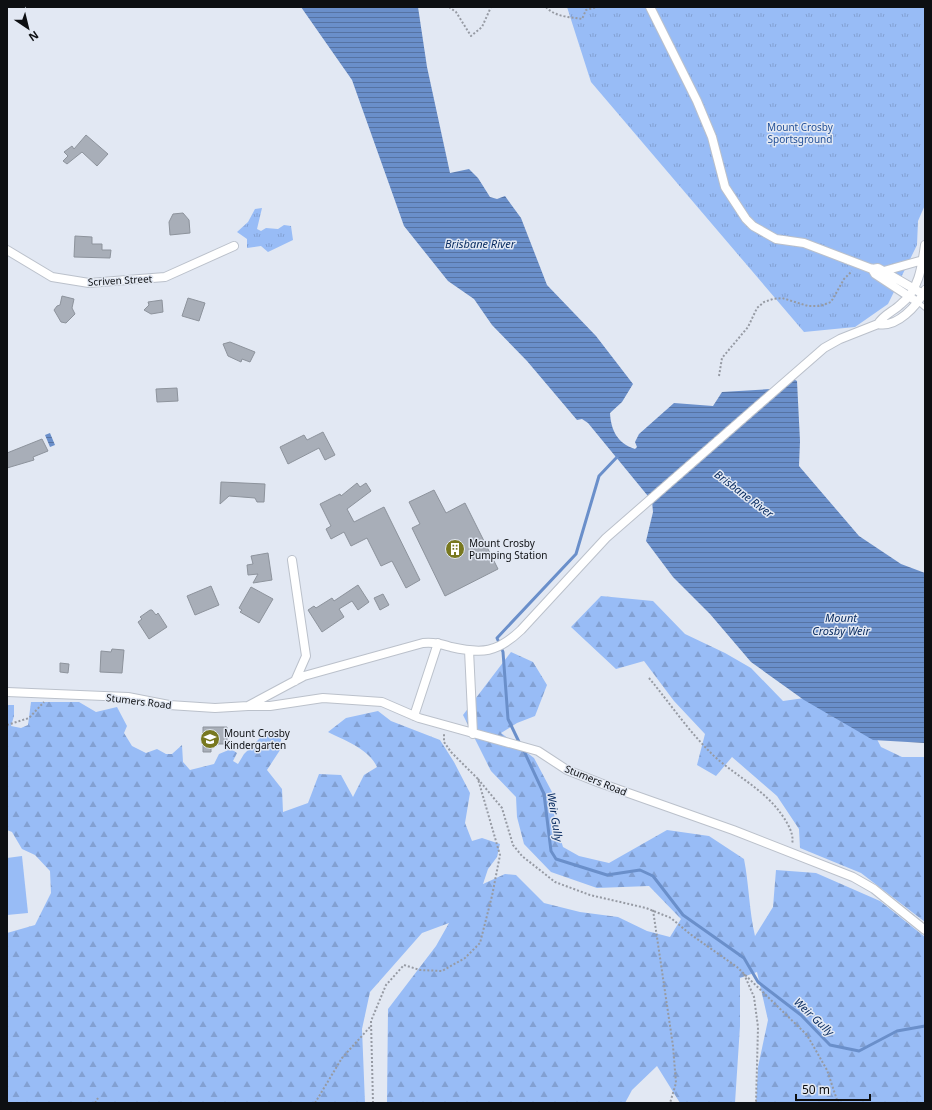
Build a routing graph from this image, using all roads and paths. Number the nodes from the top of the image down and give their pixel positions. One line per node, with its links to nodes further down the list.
1 (449, 7): 2 (path)
2 (491, 7)
3 (546, 7): 4 (path)
4 (597, 7)
5 (650, 7): 10 (street)
6 (925, 245): 9 (street)
7 (234, 246): 8 (street, Scriven Street)
8 (7, 250)
9 (923, 260): 12 (street); 13 (street)
10 (855, 262): 11 (street); 19 (path)
11 (872, 269): 12 (street); 15 (street)
12 (884, 271): 13 (street)
13 (914, 288): 14 (street); 15 (street)
14 (924, 293): 16 (street)
15 (909, 297): 16 (street); 18 (street)
16 (918, 302): 17 (lane); 18 (street)
17 (925, 308)
18 (878, 324): 22 (street, Stumers Road)
19 (719, 376)
20 (292, 560): 24 (street)
21 (438, 643): 22 (street, Stumers Road); 24 (street, Stumers Road); 28 (street)
22 (469, 650): 31 (street)
23 (649, 678): 33 (path)
24 (295, 681): 27 (street, Stumers Road)
25 (7, 692): 26 (street, Stumers Road)
26 (51, 694): 27 (street, Stumers Road); 29 (path)
27 (248, 706): 28 (street, Stumers Road)
28 (414, 716): 30 (street, Stumers Road)
29 (7, 725)
30 (444, 726): 31 (street, Stumers Road); 32 (path)
31 (473, 734): 33 (street, Stumers Road)
32 (478, 779): 34 (path); 37 (path)
33 (789, 852): 35 (street, Stumers Road)
34 (653, 910): 36 (path); 42 (path)
35 (925, 930)
36 (744, 973): 43 (path); 44 (path)
37 (371, 1026): 40 (path); 41 (path)
38 (98, 1098): 39 (path)
39 (95, 1103)
40 (315, 1103)
41 (373, 1103)
42 (670, 1103)
43 (756, 1103)
44 (838, 1103)

